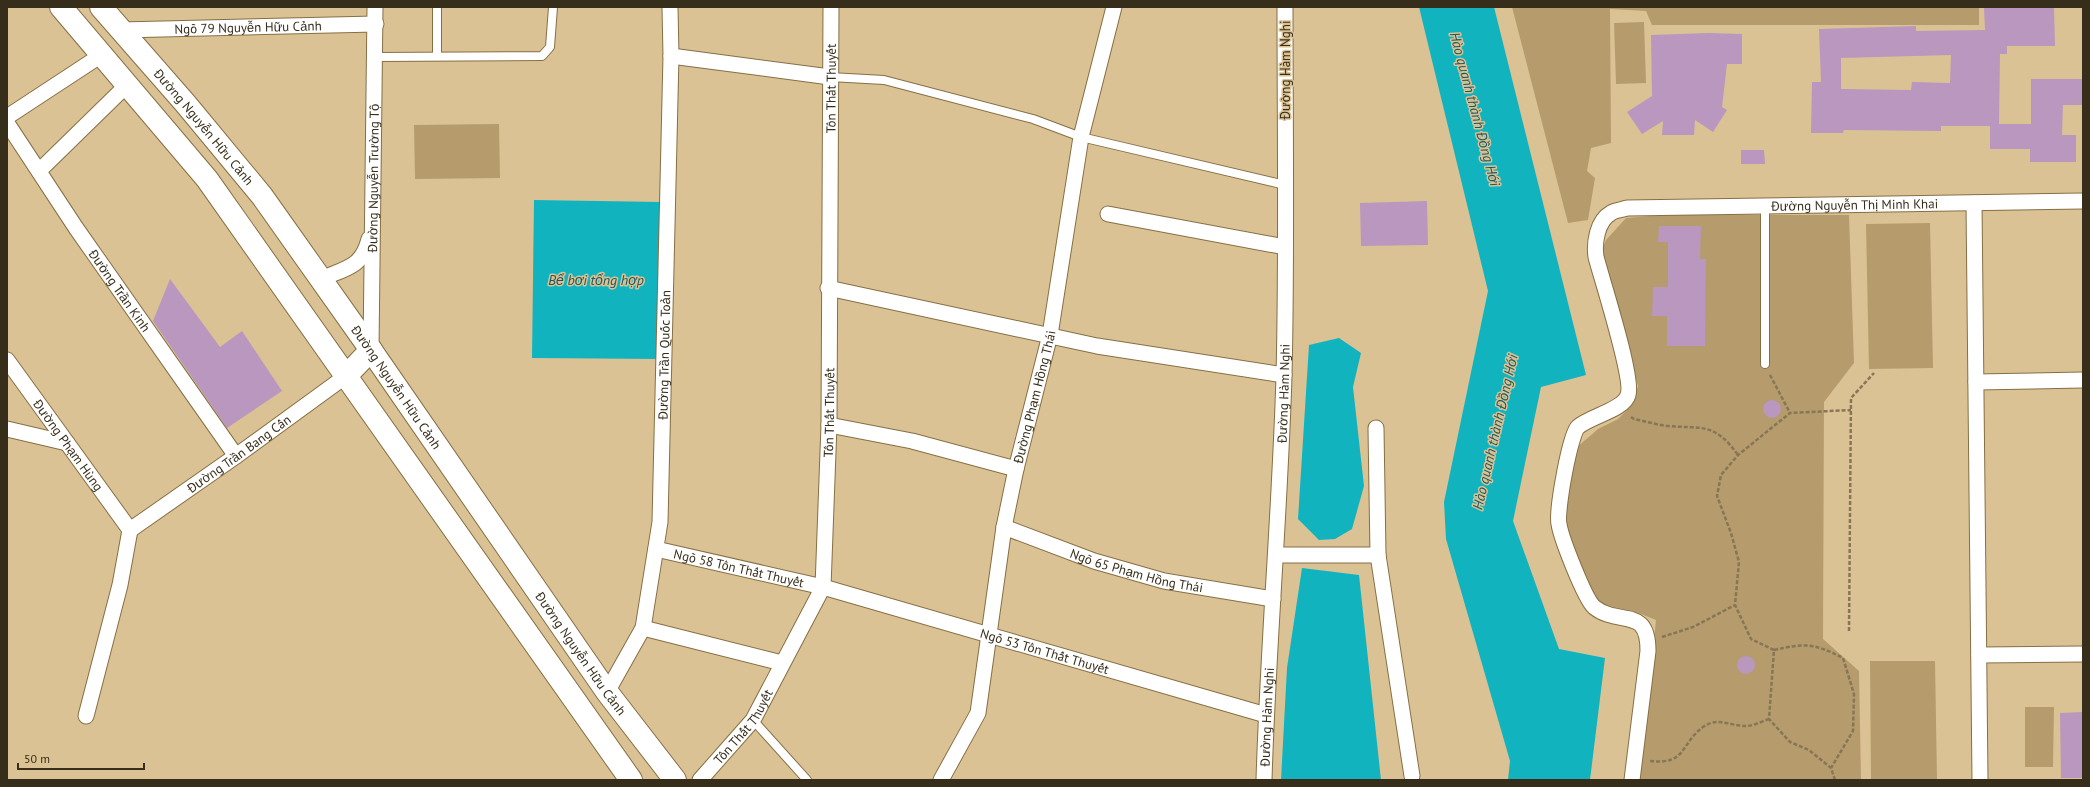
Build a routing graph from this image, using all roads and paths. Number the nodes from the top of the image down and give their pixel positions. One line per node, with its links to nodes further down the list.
1 (61, 7): 12 (main road)
2 (101, 7): 11 (main road, Đường Nguyễn Hữu Cảnh)
3 (375, 7): 10 (street, Đường Nguyễn Trường Tộ)
4 (437, 7): 13 (lane)
5 (553, 7): 13 (lane)
6 (670, 7): 14 (street, Đường Trần Quốc Toản)
7 (831, 7): 16 (street, Tôn Thất Thuyết)
8 (1114, 7): 20 (street, Đường Phạm Hồng Thái)
9 (1285, 7): 22 (street, Đường Hàm Nghi)
10 (376, 24): 11 (street, Ngõ 79 Nguyễn Hữu Cảnh); 15 (street, Đường Nguyễn Trường Tộ)
11 (121, 30): 29 (main road, Đường Nguyễn Hữu Cảnh)
12 (103, 54): 17 (main road); 18 (street)
13 (438, 56): 15 (lane)
14 (671, 56): 16 (street); 53 (street, Đường Trần Quốc Toản)
15 (376, 57): 27 (street, Đường Nguyễn Trường Tộ)
16 (830, 77): 20 (lane); 30 (street, Tôn Thất Thuyết)
17 (128, 84): 21 (street); 31 (main road)
18 (7, 118)
19 (7, 123): 21 (street, Đường Trần Kinh)
20 (1081, 137): 22 (lane); 32 (street, Đường Phạm Hồng Thái)
21 (39, 171): 49 (street, Đường Trần Kinh)
22 (1285, 185): 28 (street, Đường Hàm Nghi)
23 (2083, 201): 24 (street, Đường Nguyễn Thị Minh Khai)
24 (1974, 204): 25 (street, Đường Nguyễn Thị Minh Khai); 40 (street)
25 (1765, 206): 35 (lane); 41 (street, Đường Nguyễn Thị Minh Khai)
26 (1108, 214): 28 (street)
27 (373, 224): 29 (street); 33 (street, Đường Nguyễn Trường Tộ)
28 (1285, 247): 37 (street, Đường Hàm Nghi)
29 (321, 279): 31 (main road); 33 (main road, Đường Nguyễn Hữu Cảnh)
30 (828, 288): 32 (street); 44 (street, Tôn Thất Thuyết)
31 (290, 296): 38 (main road)
32 (1050, 335): 37 (street); 50 (street, Đường Phạm Hồng Thái)
33 (371, 350): 38 (main road); 67 (main road, Đường Nguyễn Hữu Cảnh)
34 (7, 360): 47 (street, Đường Phạm Hùng)
35 (1765, 364): 43 (path)
36 (1874, 374): 42 (path)
37 (1284, 375): 54 (street, Đường Hàm Nghi)
38 (346, 376): 49 (street, Đường Trần Bang Cấn); 75 (main road)
39 (2083, 380): 40 (street)
40 (1976, 382): 65 (street)
41 (1617, 407): 48 (path); 62 (street)
42 (1851, 410): 43 (path); 60 (path)
43 (1790, 413): 48 (path)
44 (829, 424): 50 (street); 56 (street, Tôn Thất Thuyết)
45 (1376, 428): 55 (street)
46 (7, 430): 47 (street)
47 (67, 442): 52 (street, Đường Phạm Hùng)
48 (1738, 455): 58 (path)
49 (236, 456): 52 (street, Đường Trần Bang Cấn)
50 (1016, 469): 51 (street, Đường Phạm Hồng Thái)
51 (1004, 527): 57 (street, Ngõ 65 Phạm Hồng Thái); 61 (street, Đường Phạm Hồng Thái)
52 (130, 530): 69 (street)
53 (656, 549): 56 (street, Ngõ 58 Tôn Thất Thuyết); 59 (street, Đường Trần Quốc Toản)
54 (1277, 555): 55 (street); 57 (street, Đường Hàm Nghi)
55 (1378, 555): 74 (street)
56 (823, 587): 61 (street, Ngõ 53 Tôn Thất Thuyết); 66 (street, Tôn Thất Thuyết)
57 (1273, 599): 68 (street, Đường Hàm Nghi)
58 (1735, 605): 62 (path); 63 (path)
59 (643, 628): 66 (street); 67 (street, Đường Trần Quốc Toản)
60 (1850, 631)
61 (989, 634): 68 (street, Ngõ 53 Tôn Thất Thuyết); 79 (street, Đường Phạm Hồng Thái)
62 (1648, 638): 72 (street)
63 (1774, 650): 70 (path); 73 (path)
64 (2083, 654): 65 (street)
65 (1979, 655): 83 (street)
66 (782, 663): 71 (street, Tôn Thất Thuyết)
67 (607, 692): 76 (main road, Đường Nguyễn Hữu Cảnh)
68 (1266, 715): 80 (street, Đường Hàm Nghi)
69 (86, 716)
70 (1769, 719): 72 (path); 73 (path)
71 (753, 720): 77 (street, Tôn Thất Thuyết); 78 (lane)
72 (1635, 760): 81 (street)
73 (1832, 768): 82 (path)
74 (1412, 776)
75 (631, 780)
76 (675, 780)
77 (700, 780)
78 (807, 780)
79 (941, 780)
80 (1264, 780)
81 (1632, 780)
82 (1835, 780)
83 (1980, 780)

